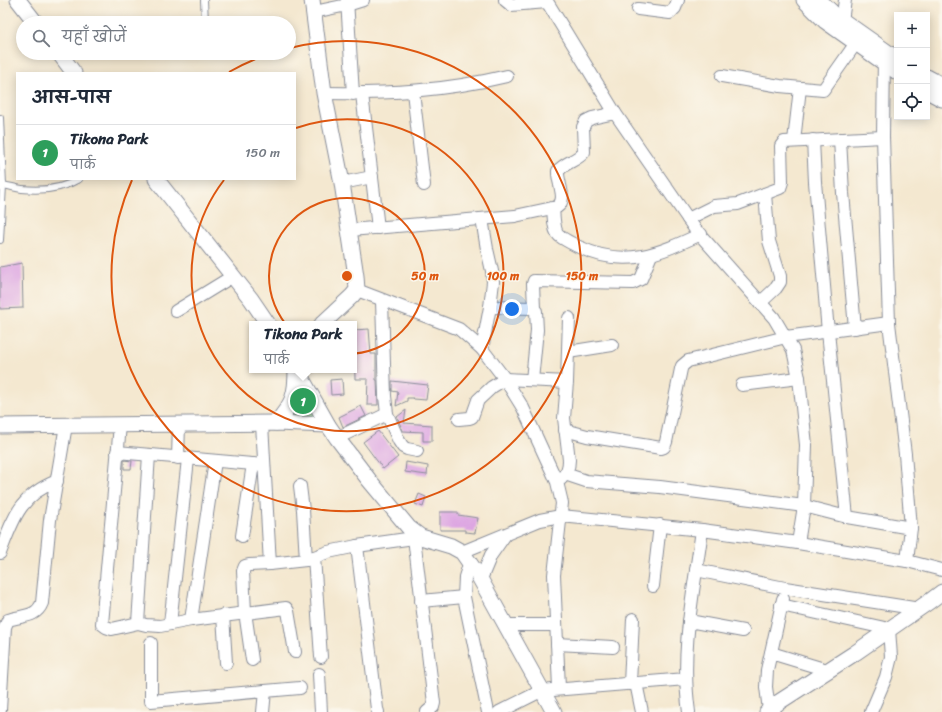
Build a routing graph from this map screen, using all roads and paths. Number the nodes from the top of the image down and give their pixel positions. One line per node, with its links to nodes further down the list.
1 (18, 0): 13 (street)
2 (204, 0): 14 (lane)
3 (363, 0): 10 (street)
4 (505, 0): 9 (street)
5 (678, 0): 12 (street)
6 (804, 0): 16 (street)
7 (819, 0): 15 (street)
8 (845, 0): 15 (street)
9 (546, 1): 30 (street)
10 (347, 3): 11 (street); 28 (street)
11 (313, 6): 26 (street)
12 (638, 9)
13 (31, 16)
14 (205, 16)
15 (842, 21): 18 (street)
16 (856, 43): 18 (street); 24 (street)
17 (64, 60): 19 (street)
18 (891, 61): 32 (street)
19 (73, 72)
20 (507, 76): 25 (street)
21 (722, 76): 24 (street)
22 (930, 79): 23 (street)
23 (942, 85)
24 (800, 88): 35 (street)
25 (412, 92): 28 (street); 41 (street)
26 (324, 93): 28 (street); 39 (street)
27 (930, 93): 29 (street)
28 (358, 94): 36 (street)
29 (942, 99)
30 (615, 113): 43 (street); 45 (street)
31 (0, 118): 40 (lane)
32 (882, 137): 33 (street); 61 (street)
33 (840, 139): 34 (street); 62 (street)
34 (813, 140): 35 (street); 63 (street)
35 (794, 141): 42 (street)
36 (372, 177): 39 (street); 46 (street)
37 (77, 180): 40 (lane)
38 (157, 180): 51 (street)
39 (342, 183): 47 (street)
40 (2, 185): 49 (lane)
41 (424, 185)
42 (765, 194): 45 (street); 54 (street)
43 (553, 208): 44 (street); 50 (street)
44 (482, 219): 46 (street); 55 (street)
45 (688, 219): 48 (street)
46 (378, 228): 47 (street)
47 (350, 230): 52 (street)
48 (701, 234): 50 (street); 54 (street)
49 (0, 240)
50 (651, 255): 56 (street)
51 (233, 276): 57 (street); 59 (street)
52 (357, 290): 53 (street); 60 (street)
53 (382, 301): 66 (street); 75 (street)
54 (760, 303): 64 (street)
55 (490, 307): 56 (street); 66 (street)
56 (534, 309): 72 (street)
57 (176, 311)
58 (569, 318): 67 (street)
59 (266, 321)
60 (325, 321)
61 (889, 323): 62 (street); 98 (street)
62 (855, 328): 63 (street)
63 (828, 332): 64 (street); 96 (street)
64 (786, 337): 70 (street); 83 (street)
65 (612, 345): 67 (street)
66 (482, 349): 71 (street)
67 (568, 352): 73 (street)
68 (297, 373): 77 (street)
69 (299, 373): 81 (street)
70 (799, 378): 74 (street); 94 (street)
71 (505, 379): 72 (street); 76 (street); 91 (street)
72 (532, 380): 73 (street)
73 (567, 382): 83 (street)
74 (742, 385)
75 (387, 414): 84 (street); 85 (street)
76 (459, 419)
77 (269, 423): 78 (street); 81 (street); 90 (street)
78 (179, 424): 80 (street); 88 (street)
79 (66, 425): 80 (street); 82 (street); 92 (street)
80 (120, 425): 86 (street)
81 (328, 425): 84 (street)
82 (0, 426)
83 (565, 430): 91 (street)
84 (336, 438): 102 (street)
85 (417, 451)
86 (117, 452): 87 (street); 125 (street)
87 (149, 455): 88 (street); 125 (street)
88 (183, 458): 89 (street); 126 (street)
89 (214, 461): 90 (street); 123 (street)
90 (258, 465): 101 (street); 109 (street)
91 (561, 478): 94 (street); 95 (street)
92 (57, 481): 105 (street); 148 (street)
93 (300, 486): 107 (street)
94 (804, 506): 96 (street); 103 (street)
95 (561, 516): 97 (street); 100 (street); 128 (street)
96 (847, 517): 98 (street)
97 (660, 525): 99 (street); 113 (street)
98 (911, 528): 108 (street)
99 (702, 530): 103 (street); 110 (street)
100 (506, 534): 106 (street); 112 (street)
101 (242, 536)
102 (417, 537): 104 (street); 106 (street); 117 (street)
103 (798, 543): 108 (street)
104 (357, 546): 107 (street); 152 (street)
105 (0, 553)
106 (466, 557): 112 (street); 116 (street)
107 (310, 558): 109 (street); 136 (street)
108 (907, 561): 111 (street)
109 (270, 564): 120 (street)
110 (696, 570): 114 (street); 124 (street)
111 (942, 570)
112 (481, 579): 127 (street)
113 (653, 586)
114 (785, 588): 118 (street); 119 (street)
115 (942, 592): 119 (street)
116 (464, 597): 117 (street); 154 (street)
117 (421, 600): 153 (street)
118 (781, 606): 129 (street); 135 (street)
119 (920, 609): 129 (street)
120 (245, 612): 121 (street); 134 (street); 137 (street)
121 (223, 616): 123 (street); 138 (street)
122 (633, 619): 142 (street)
123 (191, 620): 126 (street)
124 (689, 621): 130 (street); 141 (street)
125 (138, 623): 126 (street)
126 (170, 624)
127 (505, 625): 128 (street); 146 (street)
128 (556, 625): 132 (street)
129 (888, 629): 139 (street); 159 (street)
130 (743, 631)
131 (151, 644): 147 (street)
132 (557, 644): 133 (street); 144 (street)
133 (613, 647)
134 (295, 652)
135 (771, 653): 139 (street); 149 (street)
136 (321, 657)
137 (252, 660)
138 (226, 663)
139 (827, 670): 149 (street)
140 (320, 674): 151 (street)
141 (686, 679): 142 (street); 158 (street)
142 (633, 684): 144 (street); 157 (street)
143 (300, 688): 145 (street)
144 (560, 688): 146 (street)
145 (265, 691): 147 (street); 150 (street)
146 (541, 691): 155 (street); 156 (street)
147 (151, 707)
148 (0, 710)
149 (768, 711)
150 (263, 712)
151 (322, 712)
152 (378, 712)
153 (427, 712)
154 (488, 712)
155 (499, 712)
156 (554, 712)
157 (642, 712)
158 (689, 712)
159 (871, 712)

